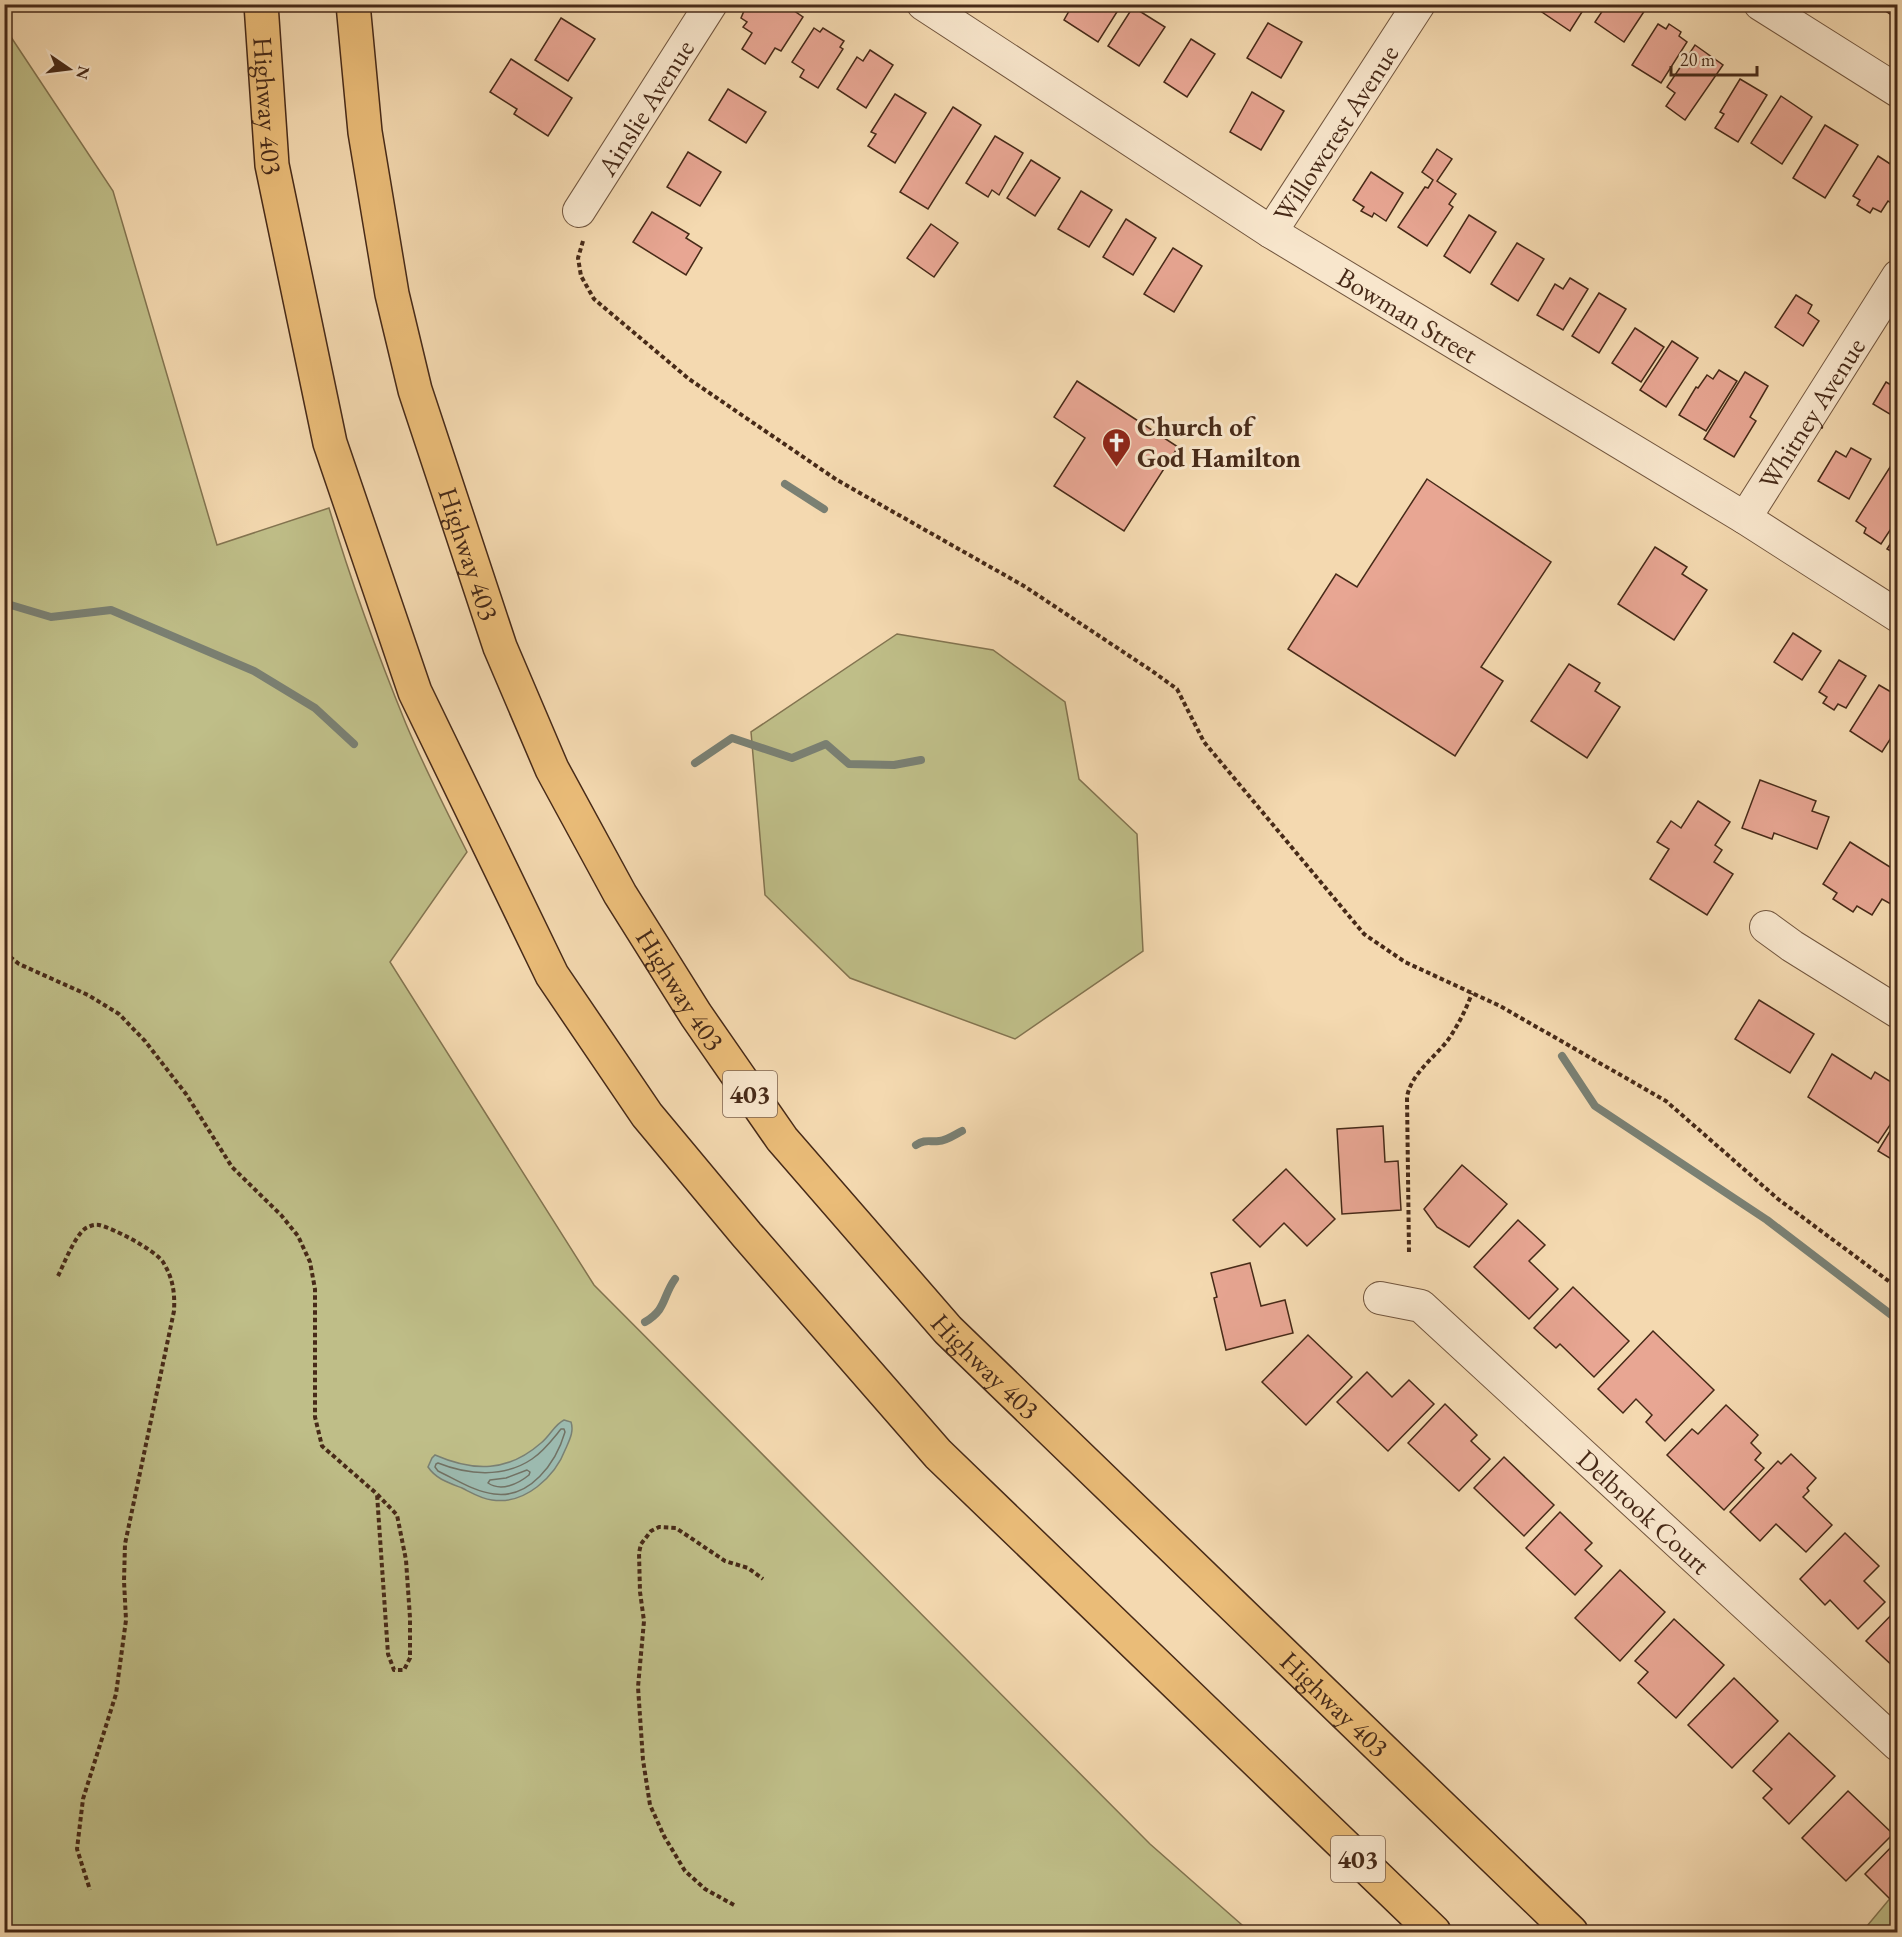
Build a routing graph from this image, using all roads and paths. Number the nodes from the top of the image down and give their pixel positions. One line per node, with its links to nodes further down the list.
1 (261, 4): 26 (highway, Highway 403 / 403)
2 (353, 4): 27 (highway, Highway 403 / 403)
3 (711, 4): 8 (street, Ainslie Avenue)
4 (923, 4): 9 (street, Bowman Street)
5 (1419, 4): 9 (street, Willowcrest Avenue)
6 (1760, 4): 7 (street)
7 (1898, 91)
8 (581, 225): 15 (path)
9 (1271, 232): 11 (street, Bowman Street)
10 (1898, 276): 11 (street, Whitney Avenue)
11 (1745, 518): 12 (street, Bowman Street)
12 (1898, 616)
13 (1766, 927): 16 (street)
14 (4, 952): 21 (path)
15 (1472, 993): 17 (path); 19 (path)
16 (1898, 1012)
17 (1409, 1252)
18 (58, 1276): 24 (path)
19 (1898, 1288)
20 (1380, 1298): 23 (street, Delbrook Court)
21 (377, 1494): 21 (path)
22 (763, 1579): 25 (path)
23 (1898, 1745)
24 (90, 1890)
25 (734, 1905)
26 (1434, 1932)
27 (1571, 1932)

